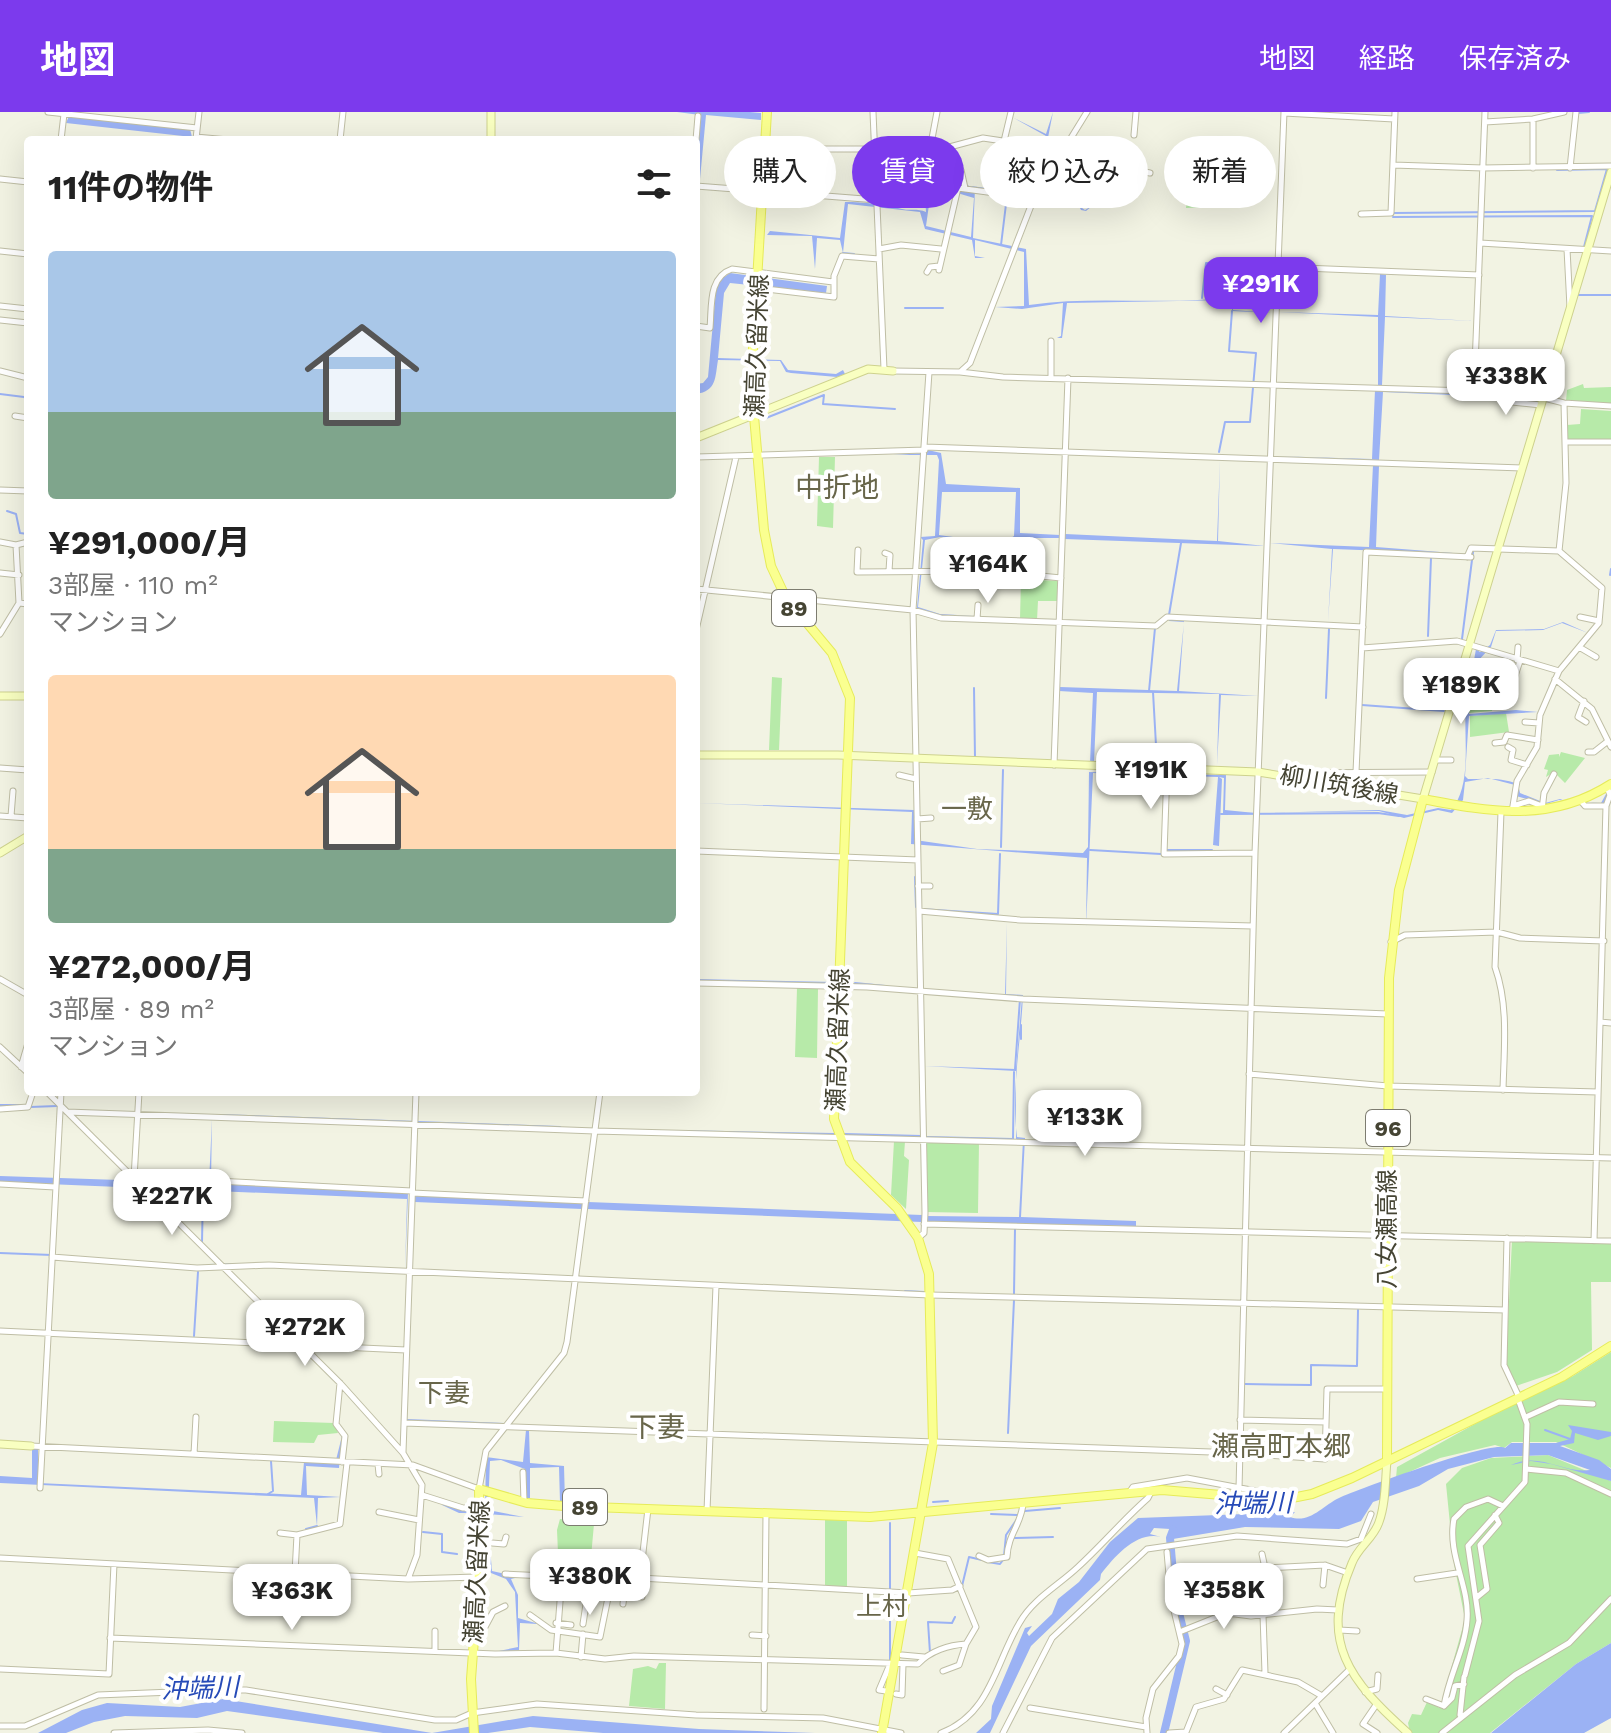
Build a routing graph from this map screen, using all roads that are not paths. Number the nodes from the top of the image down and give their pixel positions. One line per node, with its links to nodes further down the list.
1 (48, 112): 15 (street)
2 (199, 112): 21 (street)
3 (343, 112): 25 (street)
4 (491, 112): 26 (main road)
5 (767, 112): 28 (main road, 瀬高久留米線 / 89)
6 (873, 112): 29 (street)
7 (937, 112): 30 (street)
8 (1011, 112): 31 (street)
9 (1087, 112): 32 (street)
10 (1136, 112): 22 (street)
11 (1284, 112): 17 (street); 56 (street)
12 (1485, 112): 20 (street)
13 (1564, 112): 19 (street)
14 (1576, 112): 36 (street)
15 (64, 114): 16 (street); 23 (street)
16 (96, 115): 21 (street)
17 (1395, 115): 33 (street)
18 (698, 116): 27 (street)
19 (1533, 119): 20 (street); 35 (street)
20 (1485, 122): 34 (street)
21 (197, 128): 24 (street)
22 (1133, 132)
23 (61, 136)
24 (196, 136)
25 (340, 136)
26 (491, 136)
27 (696, 136)
28 (766, 136)
29 (874, 136)
30 (932, 136)
31 (1005, 136)
32 (1071, 136)
33 (1393, 165): 34 (street); 46 (street)
34 (1483, 168): 35 (street); 47 (street)
35 (1533, 168): 36 (street)
36 (1570, 168): 37 (street)
37 (1611, 169): 51 (main road, 柳川筑後線)
38 (0, 179): 39 (street)
39 (24, 182)
40 (700, 186): 41 (street)
41 (724, 188)
42 (763, 208): 58 (main road, 瀬高久留米線 / 89)
43 (877, 208): 48 (street)
44 (955, 208): 49 (street)
45 (1030, 208): 73 (street)
46 (1361, 214)
47 (1480, 243): 50 (street); 59 (street)
48 (879, 249): 49 (street); 55 (street)
49 (941, 249): 57 (street)
50 (1567, 249): 51 (street); 64 (street)
51 (1588, 250): 53 (street); 64 (main road, 柳川筑後線)
52 (0, 251): 54 (street)
53 (1611, 251)
54 (24, 254)
55 (879, 259): 60 (street); 69 (street)
56 (1278, 267): 59 (street); 77 (street)
57 (927, 272)
58 (758, 273): 60 (street); 61 (main road, 瀬高久留米線 / 89); 67 (street)
59 (1479, 275): 78 (street)
60 (833, 282): 61 (street)
61 (757, 287): 83 (main road, 瀬高久留米線 / 89)
62 (0, 306): 63 (street)
63 (24, 309)
64 (1570, 309): 79 (main road, 柳川筑後線)
65 (0, 320): 66 (street)
66 (24, 323)
67 (700, 327)
68 (1051, 341): 75 (street)
69 (884, 369): 71 (main road); 83 (main road)
70 (0, 371): 74 (street)
71 (893, 371): 72 (street)
72 (929, 372): 73 (street); 88 (street)
73 (960, 372): 75 (street)
74 (24, 377)
75 (1051, 378): 76 (street)
76 (1068, 378): 77 (street); 89 (street)
77 (1273, 383): 78 (street); 93 (street)
78 (1474, 391): 79 (street)
79 (1543, 402): 80 (street); 94 (main road, 柳川筑後線)
80 (1564, 403): 81 (street); 86 (street)
81 (1611, 406)
82 (15, 416): 84 (street)
83 (753, 416): 85 (main road); 90 (main road, 瀬高久留米線 / 89)
84 (24, 417)
85 (700, 436)
86 (1566, 442): 87 (street); 102 (street)
87 (1611, 442)
88 (925, 449): 89 (street); 90 (street); 106 (street)
89 (1066, 452): 93 (street); 108 (street)
90 (757, 455): 92 (street); 113 (main road, 瀬高久留米線 / 89)
91 (700, 457): 92 (street)
92 (736, 457): 112 (street)
93 (1270, 458): 94 (street); 124 (street)
94 (1522, 468): 100 (main road, 柳川筑後線)
95 (0, 490): 96 (street)
96 (24, 491)
97 (0, 542): 99 (street)
98 (24, 543): 99 (street)
99 (16, 545): 107 (street)
100 (1498, 549): 102 (street); 125 (street); 127 (main road, 柳川筑後線)
101 (858, 550): 104 (street)
102 (1559, 551): 109 (street)
103 (885, 553): 104 (street)
104 (889, 571): 106 (street)
105 (0, 573): 107 (street)
106 (916, 573): 108 (street); 117 (street)
107 (19, 575): 114 (street)
108 (1061, 578): 123 (street)
109 (1602, 588): 110 (street); 121 (street)
110 (1611, 588)
111 (700, 589): 112 (street)
112 (705, 590): 113 (street); 118 (street)
113 (786, 598): 117 (street); 151 (main road, 瀬高久留米線 / 89)
114 (19, 603): 115 (street); 126 (street)
115 (24, 604)
116 (978, 605): 122 (street)
117 (913, 610): 122 (street); 148 (street)
118 (700, 612)
119 (1580, 617): 121 (street)
120 (1611, 617): 121 (street)
121 (1601, 618): 129 (street)
122 (977, 619): 123 (street)
123 (1059, 622): 124 (street); 153 (street)
124 (1264, 622): 125 (street); 157 (street)
125 (1363, 627): 130 (street)
126 (0, 634)
127 (1469, 644): 130 (street); 132 (street); 149 (main road, 柳川筑後線)
128 (1518, 647): 132 (street)
129 (1579, 647): 131 (street); 133 (street)
130 (1362, 648): 158 (street)
131 (1596, 657)
132 (1518, 660): 133 (street); 135 (street)
133 (1559, 671): 134 (street)
134 (1555, 679): 138 (street); 141 (street)
135 (1486, 680)
136 (0, 696): 137 (main road)
137 (24, 696)
138 (1584, 701): 140 (street); 144 (street)
139 (1525, 722): 141 (street)
140 (1586, 722)
141 (1539, 723): 142 (street)
142 (1538, 740): 143 (street); 152 (street)
143 (1495, 743)
144 (1610, 744): 146 (street)
145 (1508, 747): 152 (street)
146 (1588, 752)
147 (700, 755): 151 (main road, 柳川筑後線)
148 (916, 759): 151 (main road, 柳川筑後線); 153 (main road, 柳川筑後線); 163 (street)
149 (1435, 760): 150 (street); 159 (main road, 柳川筑後線)
150 (1451, 760)
151 (848, 761): 181 (main road, 瀬高久留米線 / 89)
152 (1527, 765): 170 (street)
153 (1054, 766): 155 (main road, 柳川筑後線)
154 (0, 768): 156 (street)
155 (1167, 769): 157 (main road, 柳川筑後線); 180 (street)
156 (24, 770)
157 (1258, 772): 166 (main road, 柳川筑後線); 180 (street)
158 (1356, 772): 159 (street); 160 (street)
159 (1432, 772): 166 (main road, 柳川筑後線)
160 (1292, 773)
161 (1554, 774): 169 (street)
162 (899, 775): 163 (street)
163 (916, 779): 176 (street)
164 (1609, 785): 167 (main road); 168 (street)
165 (13, 791): 173 (street)
166 (1423, 799): 171 (main road); 190 (main road, 八女瀬高線 / 96)
167 (1580, 800): 168 (street); 169 (main road)
168 (1606, 806): 183 (street)
169 (1542, 808): 170 (main road)
170 (1513, 810): 171 (main road)
171 (1501, 812): 188 (street)
172 (0, 816): 173 (street)
173 (11, 816): 174 (street)
174 (24, 818)
175 (931, 818): 176 (street)
176 (917, 819): 182 (street)
177 (24, 838): 179 (main road)
178 (700, 851): 181 (street)
179 (0, 853)
180 (1255, 853): 187 (street)
181 (845, 857): 182 (street); 193 (main road, 瀬高久留米線 / 89)
182 (918, 860): 184 (street)
183 (1608, 865): 189 (street)
184 (918, 886): 185 (street); 186 (street)
185 (930, 886)
186 (919, 911): 187 (street); 195 (street)
187 (1253, 926): 196 (street)
188 (1497, 932): 189 (street); 190 (street); 206 (street)
189 (1604, 941): 198 (street)
190 (1391, 943): 197 (main road, 八女瀬高線 / 96)
191 (0, 979): 194 (street)
192 (700, 983): 193 (street)
193 (839, 986): 195 (street); 220 (main road, 瀬高久留米線 / 89)
194 (24, 993)
195 (920, 994): 196 (street); 221 (street)
196 (1251, 1006): 197 (street); 204 (street)
197 (1388, 1014): 205 (main road, 八女瀬高線 / 96)
198 (1600, 1022): 199 (street); 207 (street)
199 (1611, 1023)
200 (0, 1047): 202 (street)
201 (24, 1058): 202 (street)
202 (21, 1067): 203 (street)
203 (24, 1070)
204 (1249, 1074): 205 (street); 222 (street)
205 (1388, 1086): 206 (street); 223 (main road, 八女瀬高線 / 96)
206 (1503, 1090): 207 (street)
207 (1598, 1092): 224 (street)
208 (32, 1096): 215 (street)
209 (51, 1096): 214 (street)
210 (61, 1096): 214 (street)
211 (139, 1096): 217 (street)
212 (416, 1096): 218 (street)
213 (599, 1096): 219 (street)
214 (60, 1106): 216 (street); 228 (street)
215 (0, 1109)
216 (67, 1112): 217 (street); 226 (street)
217 (138, 1114): 218 (street); 226 (street)
218 (415, 1124): 219 (street); 229 (street)
219 (595, 1131): 220 (street); 230 (street)
220 (838, 1137): 221 (street); 234 (main road, 瀬高久留米線 / 89)
221 (923, 1138): 222 (street); 231 (street)
222 (1247, 1149): 223 (street); 232 (street)
223 (1388, 1152): 224 (street); 233 (main road, 八女瀬高線 / 96)
224 (1597, 1157): 225 (street); 236 (street)
225 (1611, 1158)
226 (135, 1178): 229 (street); 239 (street)
227 (0, 1184): 228 (street)
228 (55, 1187): 238 (street)
229 (412, 1192): 230 (street); 240 (street)
230 (586, 1201): 241 (street)
231 (924, 1224): 232 (street); 234 (street)
232 (1245, 1231): 233 (street); 244 (street)
233 (1387, 1236): 235 (street); 245 (main road, 八女瀬高線 / 96)
234 (918, 1238): 243 (main road, 瀬高久留米線 / 89)
235 (1507, 1238): 236 (street); 246 (street)
236 (1594, 1241): 237 (street)
237 (1611, 1241)
238 (52, 1257): 239 (street); 248 (street)
239 (223, 1267): 240 (street); 249 (street)
240 (409, 1274): 241 (street); 251 (street)
241 (575, 1281): 242 (street); 261 (street)
242 (716, 1286): 243 (street); 262 (street)
243 (930, 1295): 244 (street); 263 (main road, 瀬高久留米線 / 89)
244 (1243, 1304): 245 (street); 258 (street)
245 (1387, 1307): 246 (street); 253 (main road, 八女瀬高線 / 96)
246 (1505, 1310): 254 (street)
247 (0, 1331): 248 (street)
248 (48, 1333): 249 (street); 265 (street)
249 (302, 1345): 251 (street); 252 (street)
250 (1611, 1346): 254 (main road)
251 (406, 1350): 260 (street)
252 (340, 1383): 266 (street); 270 (street)
253 (1385, 1389): 259 (street); 269 (main road, 八女瀬高線 / 96)
254 (1518, 1397): 257 (street); 269 (main road)
255 (1593, 1404): 257 (street)
256 (196, 1417): 268 (street)
257 (1526, 1417): 273 (street)
258 (1240, 1420): 259 (street); 267 (street)
259 (1326, 1422): 267 (street)
260 (404, 1423): 261 (street); 266 (street)
261 (505, 1426): 262 (street); 277 (street)
262 (710, 1435): 263 (street); 289 (street)
263 (933, 1443): 267 (street); 290 (main road, 瀬高久留米線 / 89)
264 (0, 1444): 265 (main road)
265 (37, 1446): 268 (street); 276 (street)
266 (403, 1453): 272 (street)
267 (1239, 1453): 278 (street)
268 (194, 1454): 270 (street)
269 (1387, 1461): 283 (main road, 89); 299 (main road)
270 (345, 1463): 271 (street); 297 (street)
271 (378, 1464): 272 (street); 275 (street)
272 (410, 1465): 277 (street); 281 (street)
273 (1526, 1469): 280 (street); 286 (street)
274 (523, 1472): 284 (street)
275 (379, 1474)
276 (40, 1488)
277 (479, 1489): 284 (main road, 瀬高久留米線 / 89); 287 (main road, 瀬高久留米線)
278 (1239, 1489): 282 (street); 283 (street)
279 (1151, 1492): 282 (main road, 89); 283 (main road, 89); 392 (street)
280 (1611, 1494)
281 (422, 1495): 287 (street); 295 (street)
282 (1128, 1495): 285 (main road, 89)
283 (1268, 1500)
284 (524, 1502): 288 (main road, 瀬高久留米線 / 89)
285 (1023, 1504): 290 (main road, 89); 307 (street)
286 (1503, 1506): 294 (street); 317 (street)
287 (478, 1508): 300 (main road, 瀬高久留米線)
288 (648, 1509): 289 (main road, 瀬高久留米線 / 89); 321 (street)
289 (707, 1511): 292 (main road, 瀬高久留米線 / 89)
290 (922, 1511): 292 (main road, 瀬高久留米線 / 89); 303 (main road)
291 (379, 1512): 295 (street)
292 (766, 1513): 329 (street)
293 (1371, 1514): 301 (street)
294 (1495, 1515): 305 (street); 306 (street)
295 (419, 1520): 324 (street)
296 (280, 1533): 297 (street)
297 (297, 1535): 315 (street)
298 (506, 1537): 300 (street)
299 (1368, 1540): 301 (street); 316 (main road)
300 (480, 1542): 320 (main road, 瀬高久留米線)
301 (1355, 1542): 393 (street)
302 (1167, 1552): 349 (street)
303 (915, 1553): 330 (street); 333 (main road)
304 (1262, 1554): 313 (street)
305 (1468, 1554): 306 (street); 331 (street)
306 (1480, 1554): 314 (street)
307 (979, 1556)
308 (0, 1558): 310 (street)
309 (1287, 1558): 312 (street)
310 (114, 1564): 315 (street); 355 (street)
311 (1325, 1565): 312 (street); 316 (street); 328 (street)
312 (1287, 1566): 313 (street)
313 (1265, 1568): 340 (street)
314 (1483, 1572): 331 (street); 335 (street)
315 (295, 1573): 324 (street)
316 (1348, 1573): 339 (main road)
317 (1457, 1573): 326 (street); 380 (street)
318 (505, 1574): 319 (street)
319 (562, 1576): 322 (street); 343 (street)
320 (479, 1577): 324 (street); 346 (main road, 瀬高久留米線)
321 (642, 1577): 323 (street); 325 (street); 334 (street)
322 (590, 1578): 327 (street); 344 (street)
323 (660, 1578): 329 (street); 332 (street)
324 (408, 1579)
325 (626, 1579): 327 (street); 337 (street)
326 (1417, 1579)
327 (611, 1583): 352 (street)
328 (1323, 1585)
329 (766, 1586): 333 (street); 354 (street)
330 (960, 1586): 333 (street); 356 (street)
331 (1474, 1586): 335 (street)
332 (660, 1589)
333 (908, 1593): 364 (main road)
334 (642, 1597)
335 (1476, 1599): 370 (street)
336 (1611, 1599): 384 (street)
337 (623, 1604)
338 (505, 1606): 346 (street)
339 (1338, 1610): 342 (street); 347 (main road)
340 (1227, 1613): 342 (street); 349 (street)
341 (530, 1615): 351 (street)
342 (1263, 1615): 368 (street)
343 (556, 1623): 345 (street); 351 (street)
344 (583, 1624)
345 (571, 1625)
346 (475, 1629): 358 (main road, 瀬高久留米線)
347 (1338, 1630): 350 (street); 367 (main road)
348 (435, 1631): 357 (street)
349 (1182, 1631): 386 (street)
350 (1357, 1631)
351 (556, 1632): 352 (street); 359 (street)
352 (583, 1634): 361 (street)
353 (752, 1635): 354 (street)
354 (766, 1636): 363 (street)
355 (110, 1638): 357 (street); 365 (street)
356 (966, 1644): 362 (street); 366 (street)
357 (435, 1650): 358 (street)
358 (473, 1652): 359 (street); 383 (main road, 瀬高久留米線)
359 (556, 1653): 361 (street)
360 (902, 1655): 362 (street)
361 (581, 1657): 363 (street)
362 (924, 1657): 364 (street)
363 (766, 1660): 364 (street); 382 (street)
364 (896, 1664): 372 (street); 374 (street); 387 (main road)
365 (0, 1669)
366 (943, 1671)
367 (1348, 1671): 373 (main road); 376 (street)
368 (1265, 1673): 375 (street); 376 (street)
369 (1378, 1675): 373 (street)
370 (1464, 1679): 380 (street); 384 (street)
371 (1216, 1689): 375 (street)
372 (886, 1691)
373 (1364, 1692): 379 (main road)
374 (896, 1694)
375 (1227, 1695): 394 (street)
376 (1322, 1696): 378 (street)
377 (1426, 1699): 380 (street)
378 (1315, 1703): 395 (street); 396 (street)
379 (1376, 1705): 397 (street); 398 (main road)
380 (1444, 1706)
381 (1030, 1708): 386 (street)
382 (764, 1709)
383 (472, 1715): 385 (street); 387 (street); 390 (main road, 瀬高久留米線)
384 (1459, 1716): 399 (street)
385 (0, 1726)
386 (1146, 1730)
387 (882, 1731): 391 (street)
388 (114, 1733): 389 (street)
389 (242, 1733)
390 (474, 1733)
391 (901, 1733)
392 (941, 1733)
393 (1003, 1733)
394 (1169, 1733)
395 (1284, 1733)
396 (1333, 1733)
397 (1377, 1733)
398 (1408, 1733)
399 (1442, 1733)

